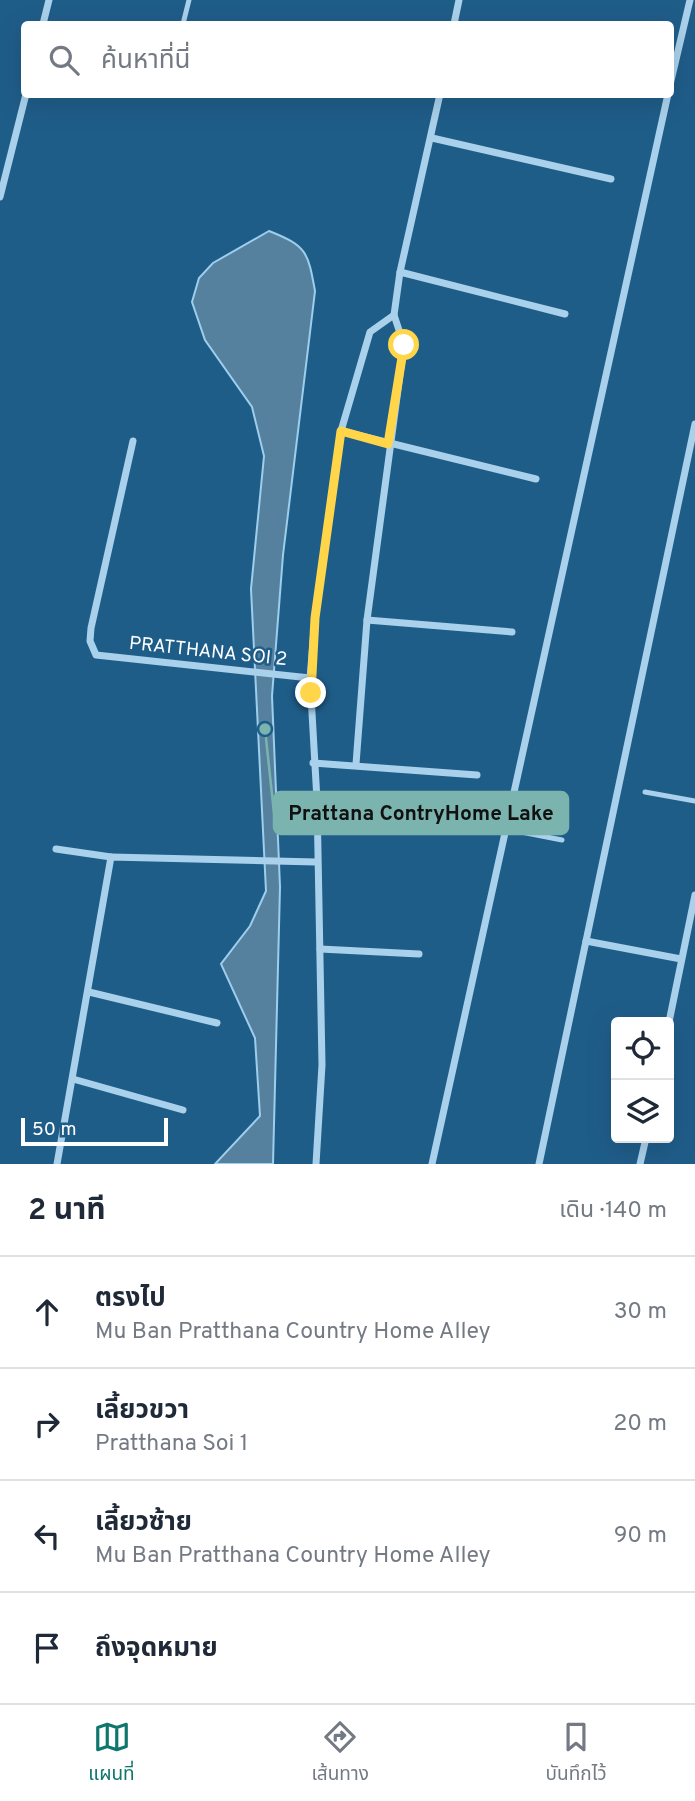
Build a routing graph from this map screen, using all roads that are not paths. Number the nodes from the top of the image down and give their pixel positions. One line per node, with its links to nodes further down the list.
1 (49, 0): 5 (street)
2 (189, 0): 6 (lane)
3 (459, 0): 7 (street)
4 (690, 0): 8 (street)
5 (44, 21)
6 (184, 21)
7 (455, 21)
8 (674, 68)
9 (25, 98): 14 (street)
10 (439, 98): 12 (street)
11 (667, 98): 31 (street)
12 (432, 138): 13 (street); 15 (street)
13 (611, 179)
14 (0, 197)
15 (400, 272): 16 (street); 17 (street)
16 (394, 314): 19 (street); 21 (street)
17 (565, 314)
18 (695, 424): 37 (street)
19 (341, 431): 21 (street); 25 (street)
20 (133, 441): 25 (street, PRATTHANA SOI 2)
21 (388, 444): 22 (street); 23 (street)
22 (536, 479)
23 (366, 620): 24 (street); 27 (street)
24 (512, 632)
25 (310, 678): 26 (street)
26 (313, 762): 27 (street); 35 (street)
27 (356, 764): 28 (street)
28 (477, 775)
29 (645, 792): 30 (lane)
30 (695, 801)
31 (506, 829): 32 (lane); 49 (street)
32 (562, 840)
33 (56, 849): 34 (street)
34 (111, 857): 35 (street); 41 (street)
35 (316, 862): 38 (street)
36 (695, 895): 40 (street)
37 (586, 941): 40 (street); 50 (street)
38 (320, 949): 39 (street); 48 (street)
39 (419, 954)
40 (681, 959): 42 (street)
41 (89, 992): 43 (street); 44 (street)
42 (670, 1017)
43 (217, 1023)
44 (73, 1079): 45 (street); 47 (street)
45 (183, 1110)
46 (645, 1143): 51 (street)
47 (57, 1164)
48 (316, 1164)
49 (432, 1164)
50 (539, 1164)
51 (640, 1164)

